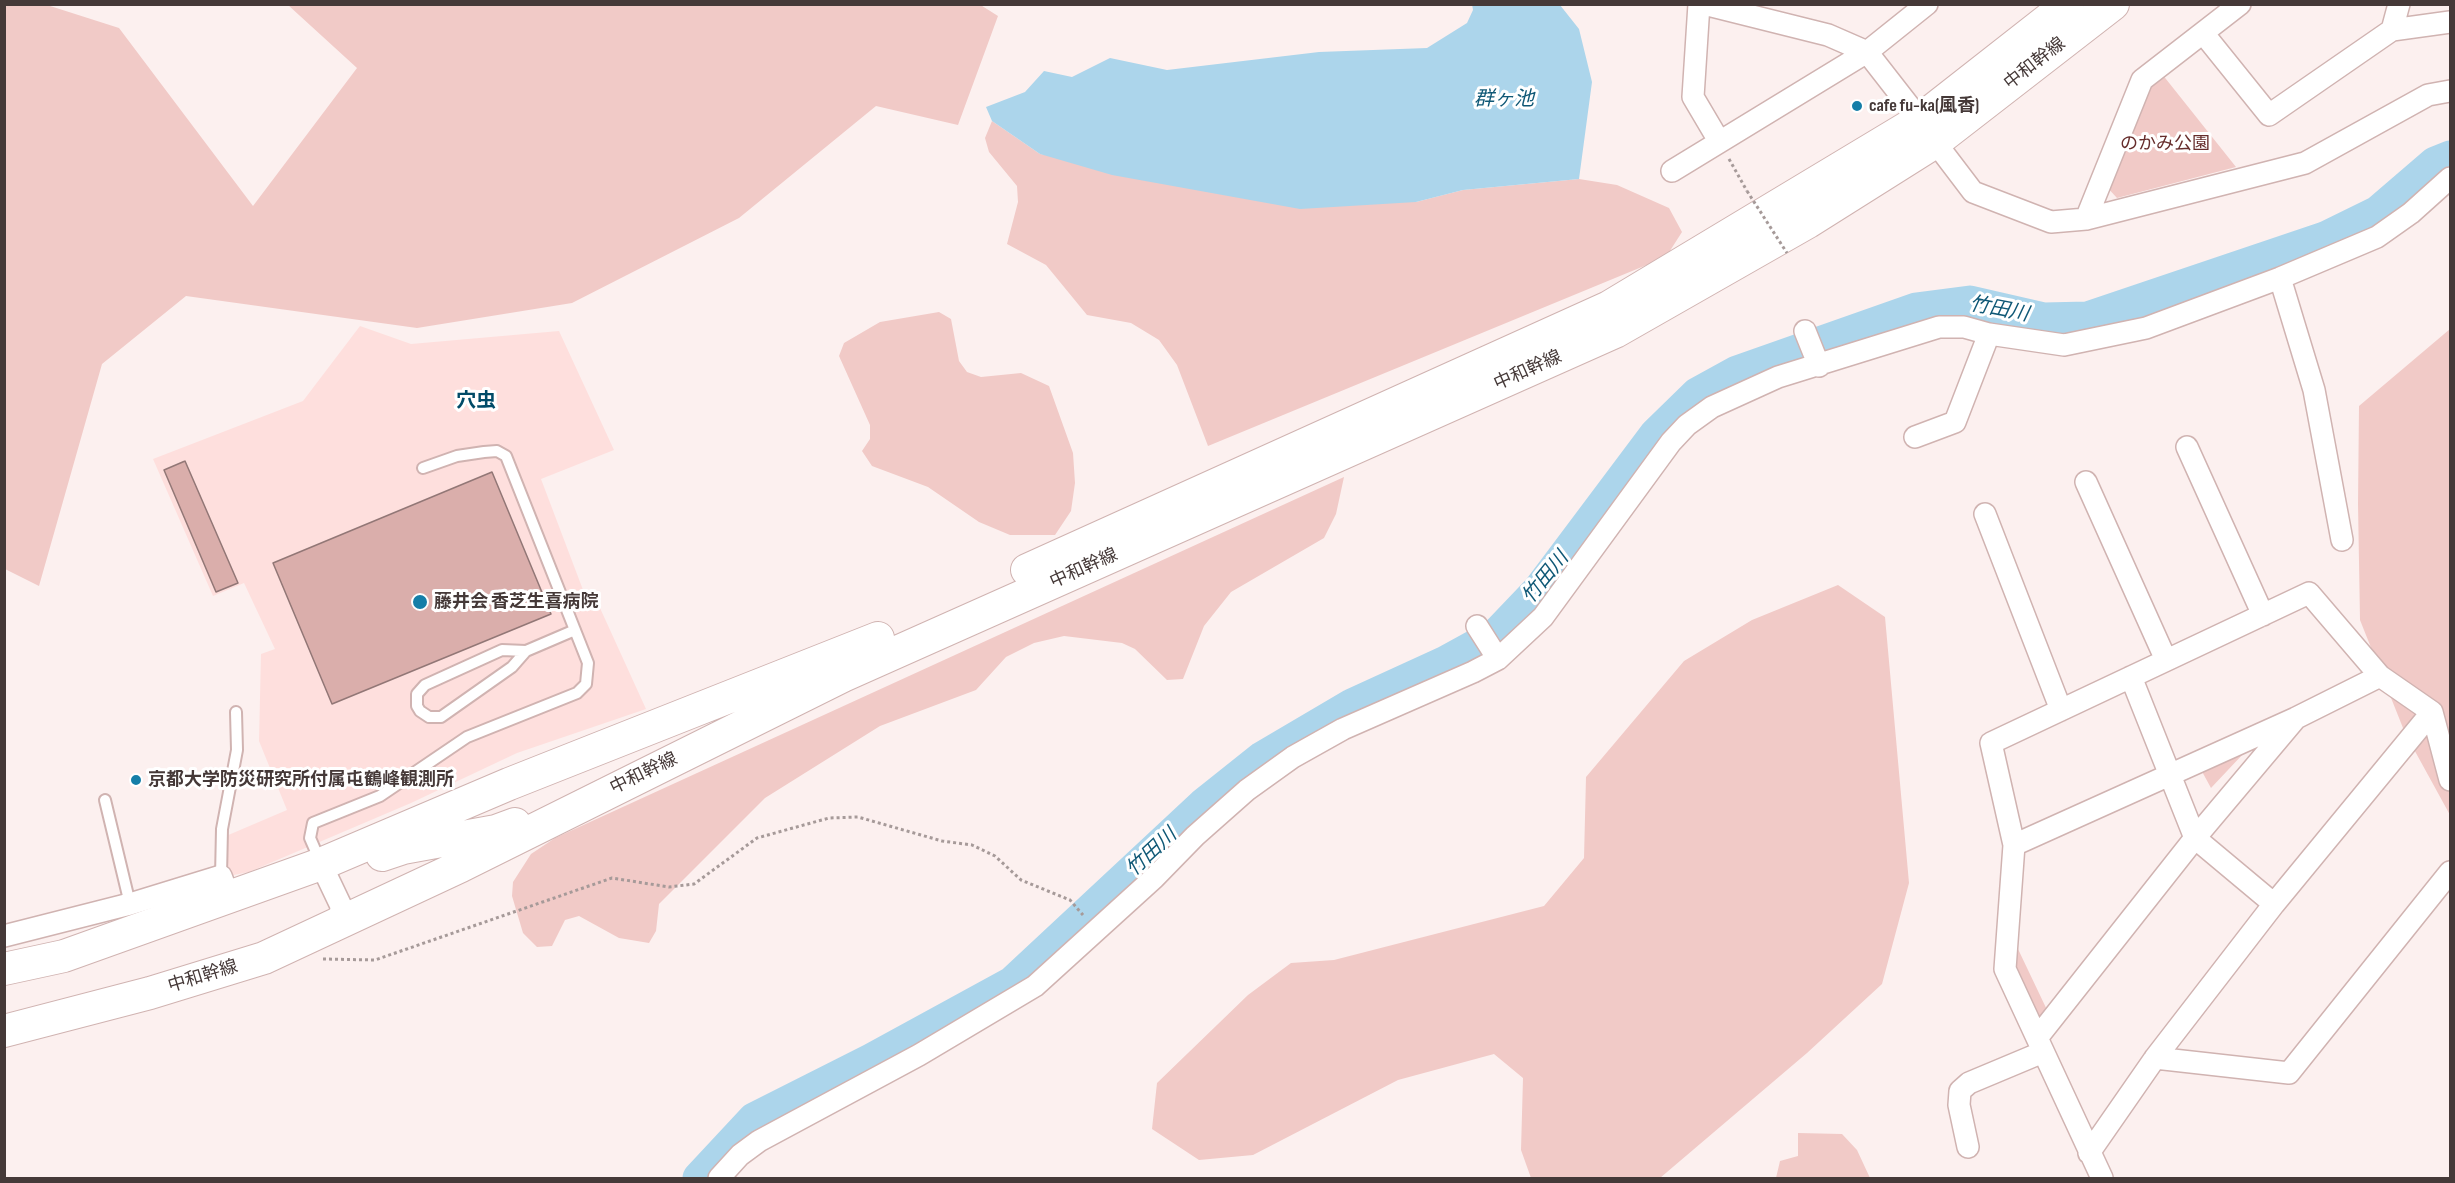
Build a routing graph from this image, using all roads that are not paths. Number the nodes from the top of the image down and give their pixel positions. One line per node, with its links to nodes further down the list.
1 (1699, 4): 14 (street)
2 (1704, 4): 11 (street)
3 (1926, 4): 11 (street)
4 (2068, 4): 13 (main road, 中和幹線)
5 (2113, 4): 13 (main road, 中和幹線)
6 (2240, 4): 10 (street)
7 (2398, 4): 9 (street)
8 (2451, 22): 9 (street)
9 (2392, 30): 10 (street)
10 (2204, 33): 17 (street)
11 (1867, 52): 13 (street); 14 (street)
12 (2451, 91): 17 (street)
13 (1928, 131): 17 (street); 43 (main road, 中和幹線); 46 (main road, 中和幹線)
14 (1719, 141): 15 (street)
15 (1672, 171)
16 (2451, 178): 18 (street)
17 (2086, 219)
18 (2280, 278): 20 (street); 27 (street)
19 (1805, 331): 21 (street)
20 (1989, 334): 21 (street); 22 (street)
21 (1819, 366): 32 (street)
22 (1916, 438)
23 (2187, 447): 28 (street)
24 (423, 468): 30 (lane)
25 (2086, 482): 33 (street)
26 (1986, 514): 36 (street)
27 (2342, 540)
28 (2263, 615): 33 (street); 34 (street)
29 (1477, 626): 32 (street)
30 (575, 630): 31 (lane); 46 (lane)
31 (526, 651): 31 (lane)
32 (1498, 659): 59 (street)
33 (2166, 660): 35 (street)
34 (2380, 676): 38 (street); 39 (street)
35 (2131, 677): 36 (street); 40 (street)
36 (2061, 710): 45 (street)
37 (236, 712): 48 (lane)
38 (2432, 712): 41 (street); 50 (street)
39 (2296, 717): 40 (street); 44 (street)
40 (2169, 774): 44 (street); 45 (street)
41 (2451, 780)
42 (105, 800): 49 (lane)
43 (567, 812): 46 (main road); 51 (main road, 中和幹線)
44 (2195, 838): 50 (street); 55 (street)
45 (2014, 845): 55 (street)
46 (321, 864): 48 (main road, 中和幹線); 51 (street)
47 (2451, 872): 56 (street)
48 (225, 887): 49 (street); 53 (main road, 中和幹線)
49 (130, 904): 52 (street)
50 (2274, 904): 56 (street)
51 (340, 922): 54 (main road, 中和幹線)
52 (4, 936)
53 (4, 969)
54 (4, 1031)
55 (2040, 1045): 57 (street); 58 (street)
56 (2155, 1058): 58 (street)
57 (1968, 1147)
58 (2089, 1153): 60 (street)
59 (719, 1179)
60 (2102, 1179)

